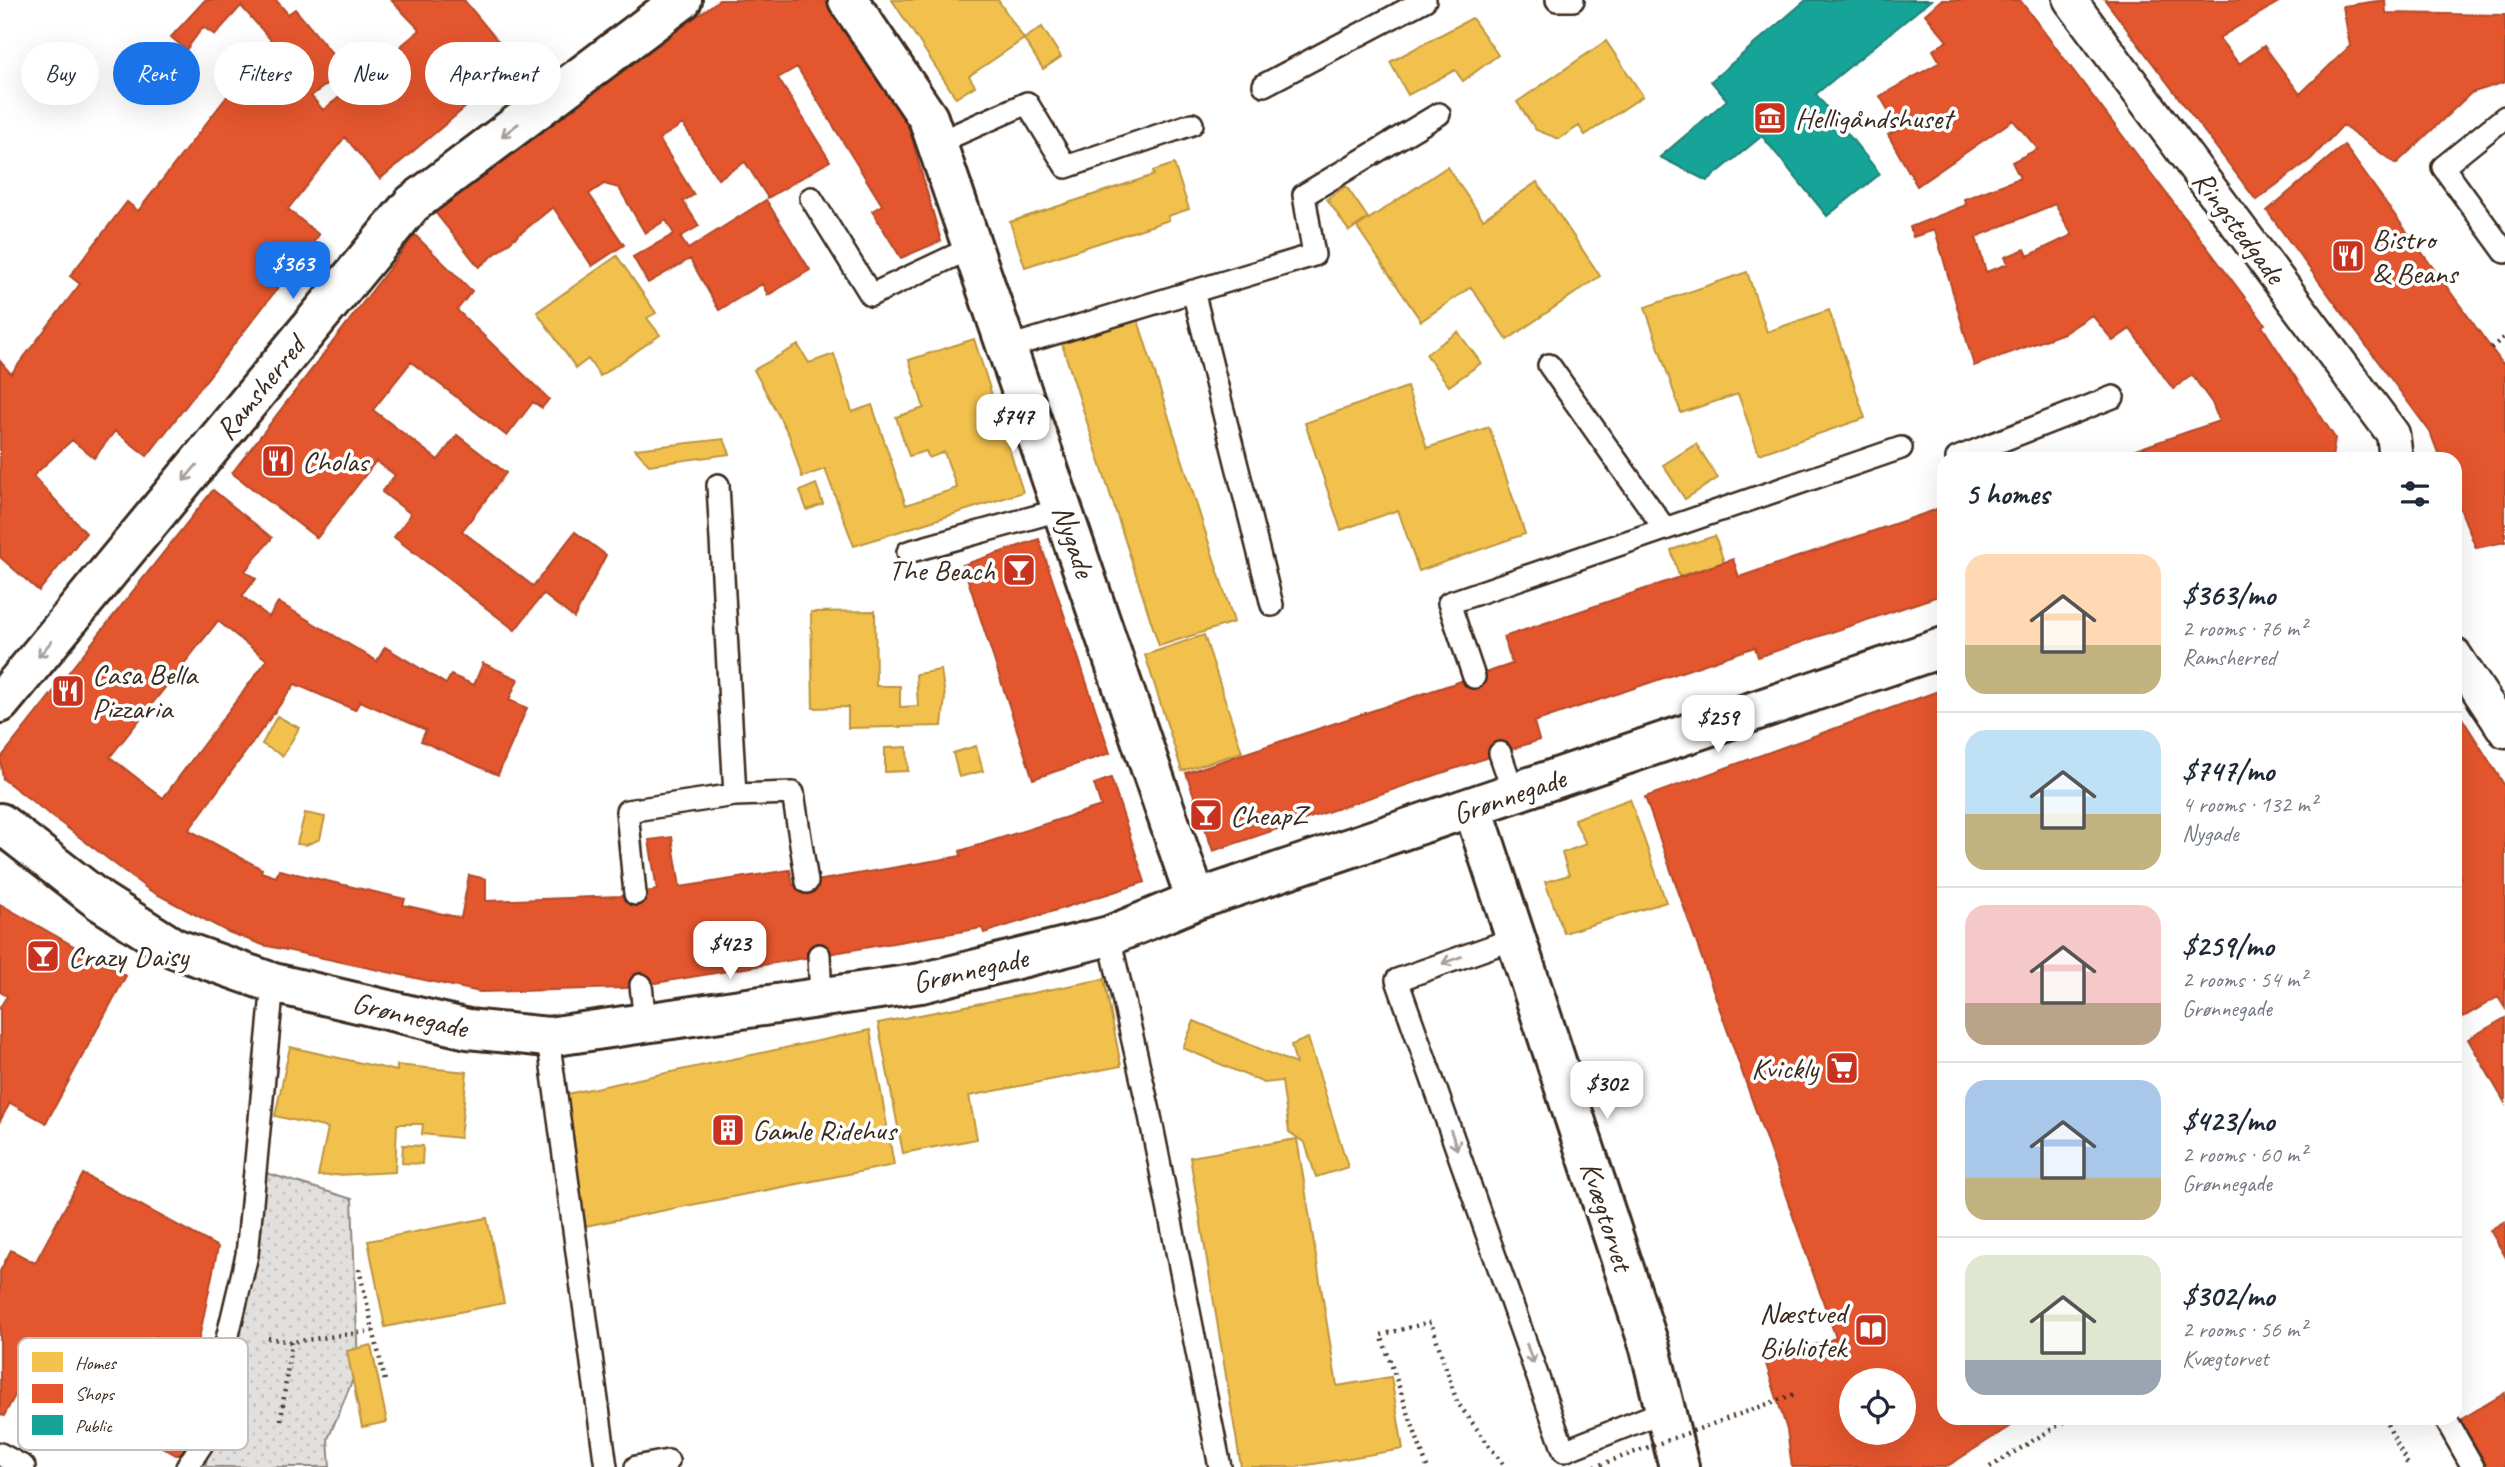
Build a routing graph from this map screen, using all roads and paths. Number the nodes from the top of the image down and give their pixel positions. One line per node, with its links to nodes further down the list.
1 (682, 0): 32 (street, Ramsherred, one-way to 32)
2 (848, 0): 11 (street, Nygade)
3 (1425, 0): 7 (lane)
4 (1557, 0): 5 (lane)
5 (1573, 0)
6 (2070, 0): 23 (street, Ringstedgade)
7 (1264, 85)
8 (1439, 114): 15 (lane)
9 (2505, 117): 14 (lane)
10 (1192, 124): 11 (lane)
11 (937, 143): 13 (street, Nygade)
12 (811, 198): 13 (lane)
13 (973, 247): 17 (street, Nygade)
14 (2505, 252)
15 (1193, 291): 17 (lane); 28 (lane)
16 (2505, 336): 18 (path)
17 (1009, 347): 25 (street, Nygade)
18 (2491, 348)
19 (1549, 365): 26 (lane)
20 (2113, 397): 22 (lane)
21 (1901, 448): 26 (lane)
22 (1972, 452)
23 (2395, 452)
24 (718, 485): 35 (lane)
25 (1063, 509): 27 (lane); 41 (street, Nygade)
26 (1665, 529): 31 (lane)
27 (908, 552)
28 (1272, 605)
29 (1937, 649): 36 (street, Grønnegade)
30 (2462, 666): 33 (street)
31 (1474, 677)
32 (0, 703)
33 (2505, 731)
34 (1500, 753): 36 (lane)
35 (735, 794): 39 (lane); 40 (lane)
36 (1514, 794): 37 (street, Grønnegade)
37 (1474, 808): 41 (street, Grønnegade); 43 (street, Kvægtorvet)
38 (0, 823): 45 (street, Grønnegade)
39 (807, 883)
40 (635, 894)
41 (1196, 900): 42 (street, Grønnegade)
42 (1109, 936): 47 (street, Grønnegade); 67 (lane)
43 (1516, 937): 55 (street, Kvægtorvet); 55 (lane, one-way to 55)
44 (819, 955): 47 (lane)
45 (274, 983): 49 (street, Grønnegade); 52 (lane)
46 (641, 985): 48 (lane)
47 (821, 998): 48 (street, Grønnegade)
48 (645, 1023): 49 (street, Grønnegade)
49 (548, 1037): 65 (lane)
50 (359, 1269): 51 (path)
51 (373, 1331): 53 (path); 56 (path)
52 (227, 1338)
53 (385, 1381)
54 (1795, 1394): 70 (path, bridge)
55 (1664, 1411): 71 (street, Kvægtorvet)
56 (281, 1420)
57 (2059, 1425): 72 (path)
58 (2388, 1425): 73 (path)
59 (2449, 1425): 74 (lane)
60 (198, 1450): 64 (lane)
61 (0, 1454): 63 (lane)
62 (668, 1461): 66 (lane)
63 (24, 1467)
64 (187, 1467)
65 (606, 1467)
66 (636, 1467)
67 (1220, 1467)
68 (1427, 1467): 69 (path)
69 (1505, 1467)
70 (1594, 1467)
71 (1679, 1467)
72 (1990, 1467)
73 (2409, 1467)
74 (2473, 1467)

